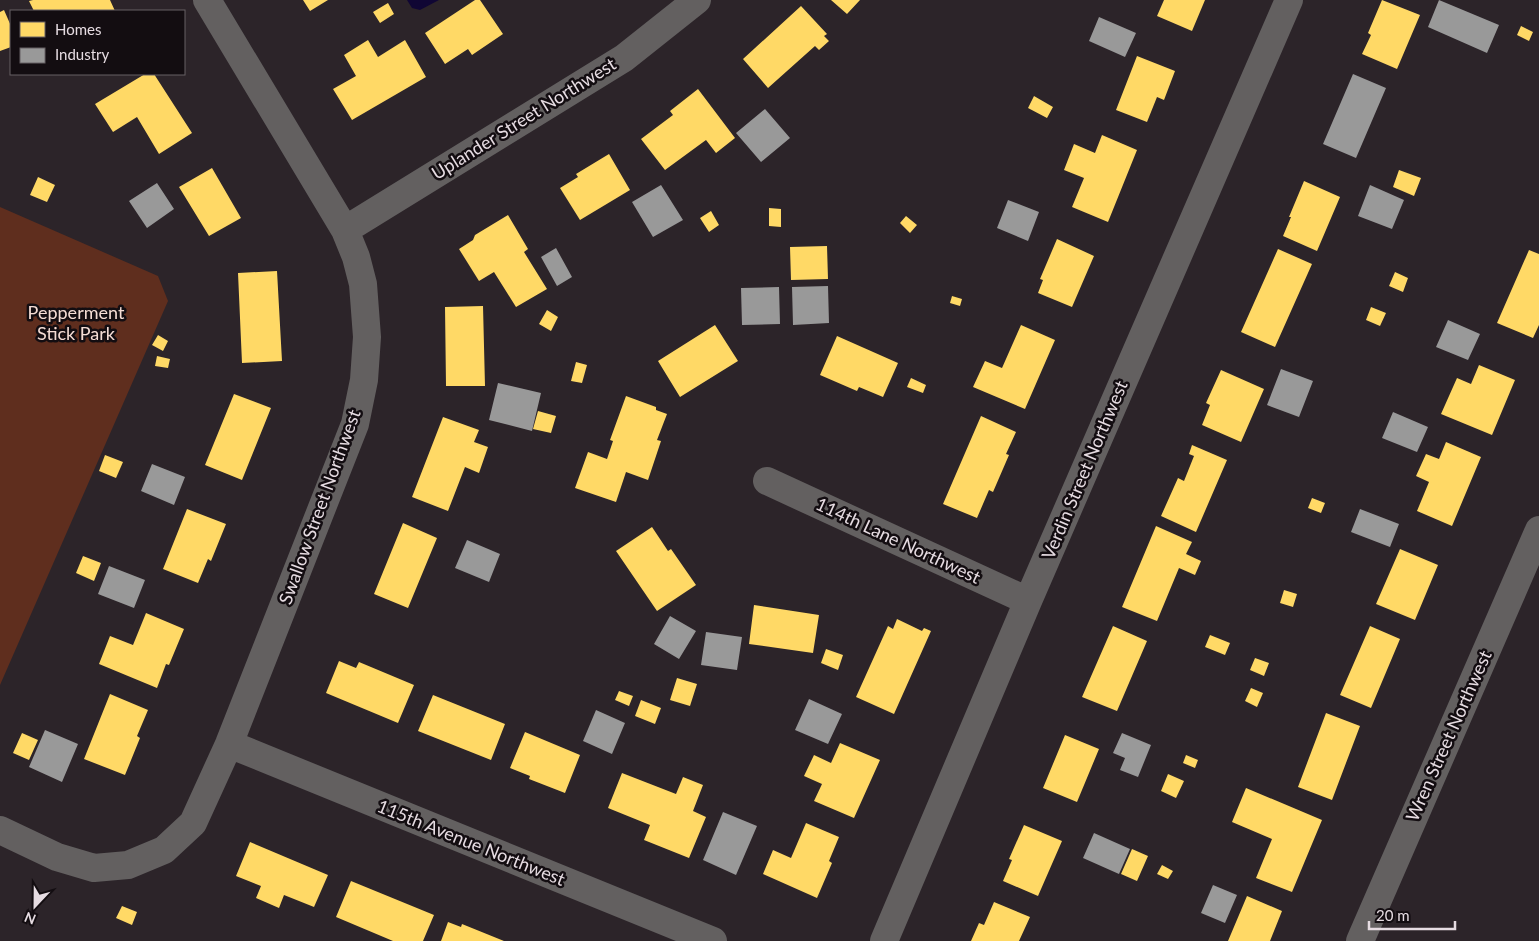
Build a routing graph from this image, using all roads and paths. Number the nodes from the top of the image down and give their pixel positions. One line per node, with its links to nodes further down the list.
1 (207, 0): 4 (street, Swallow Street Northwest)
2 (697, 0): 4 (street, Uplander Street Northwest)
3 (1289, 0): 7 (street, Verdin Street Northwest)
4 (345, 230): 8 (street, Swallow Street Northwest)
5 (767, 481): 7 (street, 114th Lane Northwest)
6 (1539, 530): 12 (street, Wren Street Northwest)
7 (1028, 601): 11 (street, Verdin Street Northwest)
8 (229, 744): 9 (street, Swallow Street Northwest); 10 (street, 115th Avenue Northwest)
9 (0, 830)
10 (713, 941)
11 (884, 941)
12 (1360, 941)

